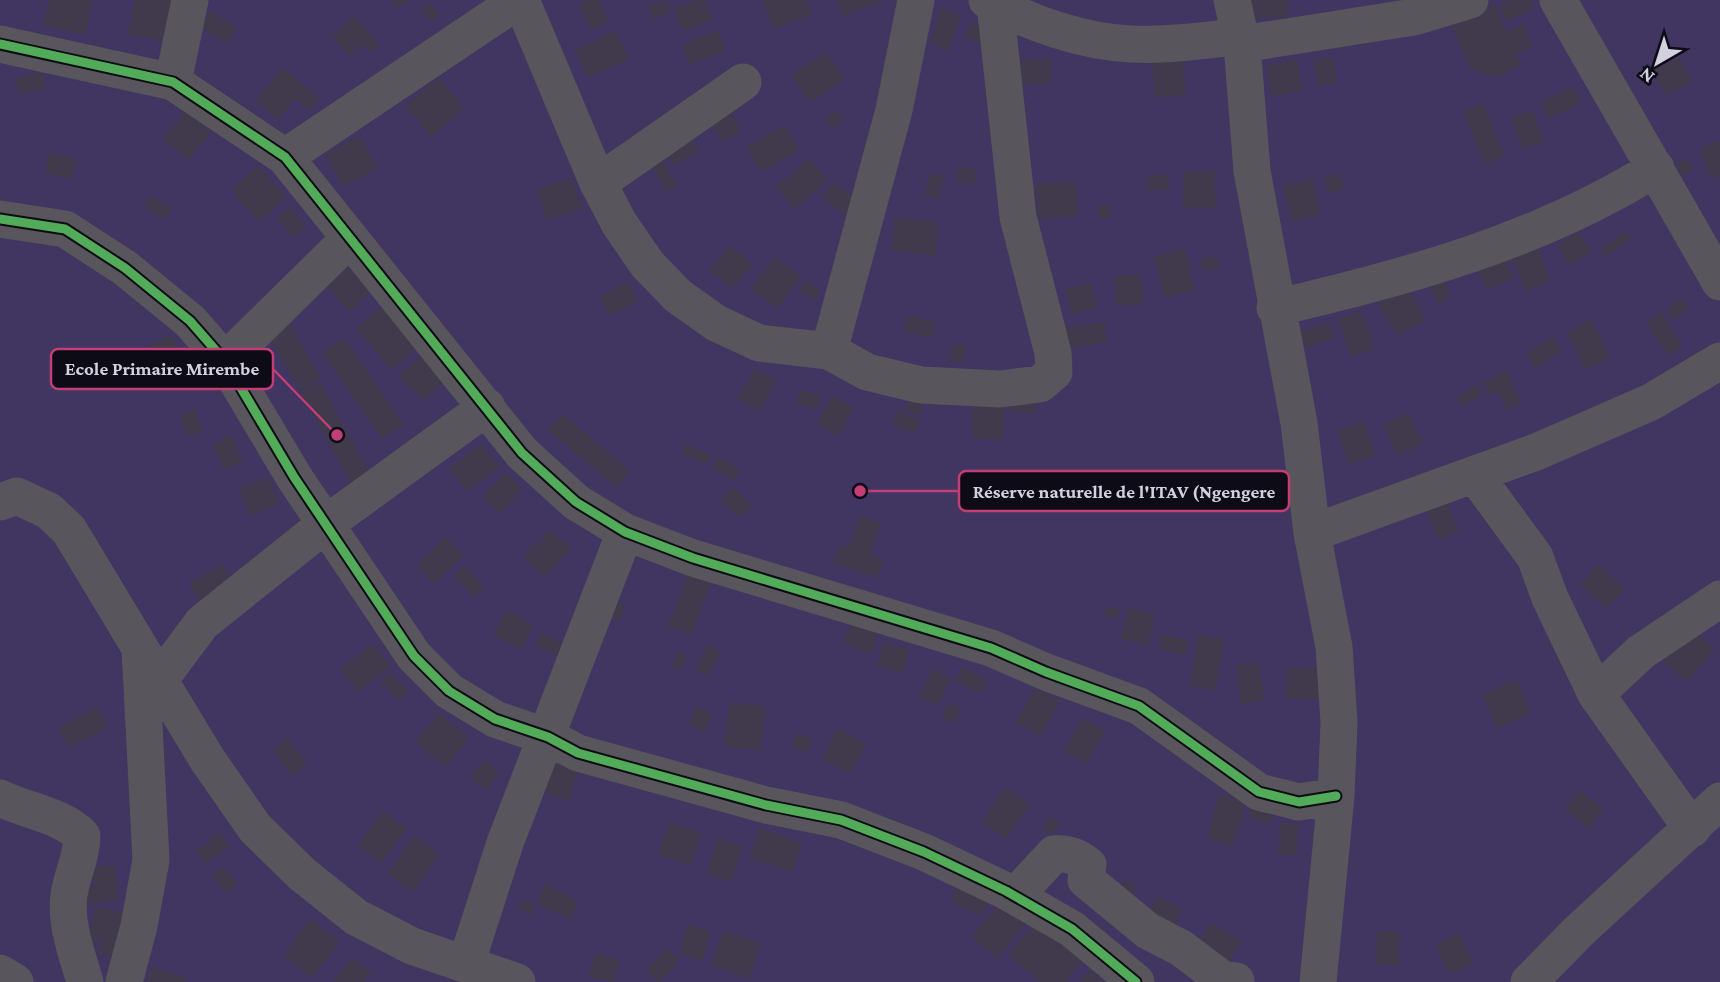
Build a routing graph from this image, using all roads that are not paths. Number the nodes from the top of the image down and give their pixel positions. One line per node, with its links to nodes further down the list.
1 (190, 0): 10 (street)
2 (520, 0): 12 (street); 14 (street)
3 (916, 0): 19 (street)
4 (1232, 0): 8 (street)
5 (1470, 0): 8 (street)
6 (1558, 0): 13 (street)
7 (991, 2): 8 (street); 19 (street)
8 (1240, 41): 18 (street)
9 (0, 44): 10 (street)
10 (173, 82): 12 (street)
11 (743, 82): 14 (street)
12 (285, 157): 16 (street)
13 (1656, 168): 17 (street); 18 (street)
14 (598, 183): 19 (street)
15 (0, 219): 20 (street)
16 (348, 240): 20 (street); 22 (street)
17 (1720, 282)
18 (1275, 308): 27 (street)
19 (829, 351)
20 (225, 361): 25 (street)
21 (1720, 361): 23 (street)
22 (486, 407): 25 (street); 26 (street)
23 (1475, 475): 27 (street); 31 (street)
24 (0, 502): 29 (street)
25 (327, 523): 30 (street); 32 (street)
26 (625, 531): 32 (street); 33 (street)
27 (1312, 533): 33 (street)
28 (1720, 599): 31 (street)
29 (140, 647): 30 (street); 43 (street)
30 (161, 678): 38 (street)
31 (1596, 694): 36 (street)
32 (548, 737): 37 (street); 38 (street)
33 (1336, 796): 46 (street)
34 (0, 799): 42 (street)
35 (1720, 801): 36 (street)
36 (1692, 829): 47 (street)
37 (1015, 896): 40 (street); 45 (street)
38 (466, 964): 44 (street)
39 (0, 973): 41 (street)
40 (1236, 981)
41 (15, 982)
42 (85, 982)
43 (124, 982)
44 (517, 982)
45 (1136, 982)
46 (1318, 982)
47 (1529, 982)

